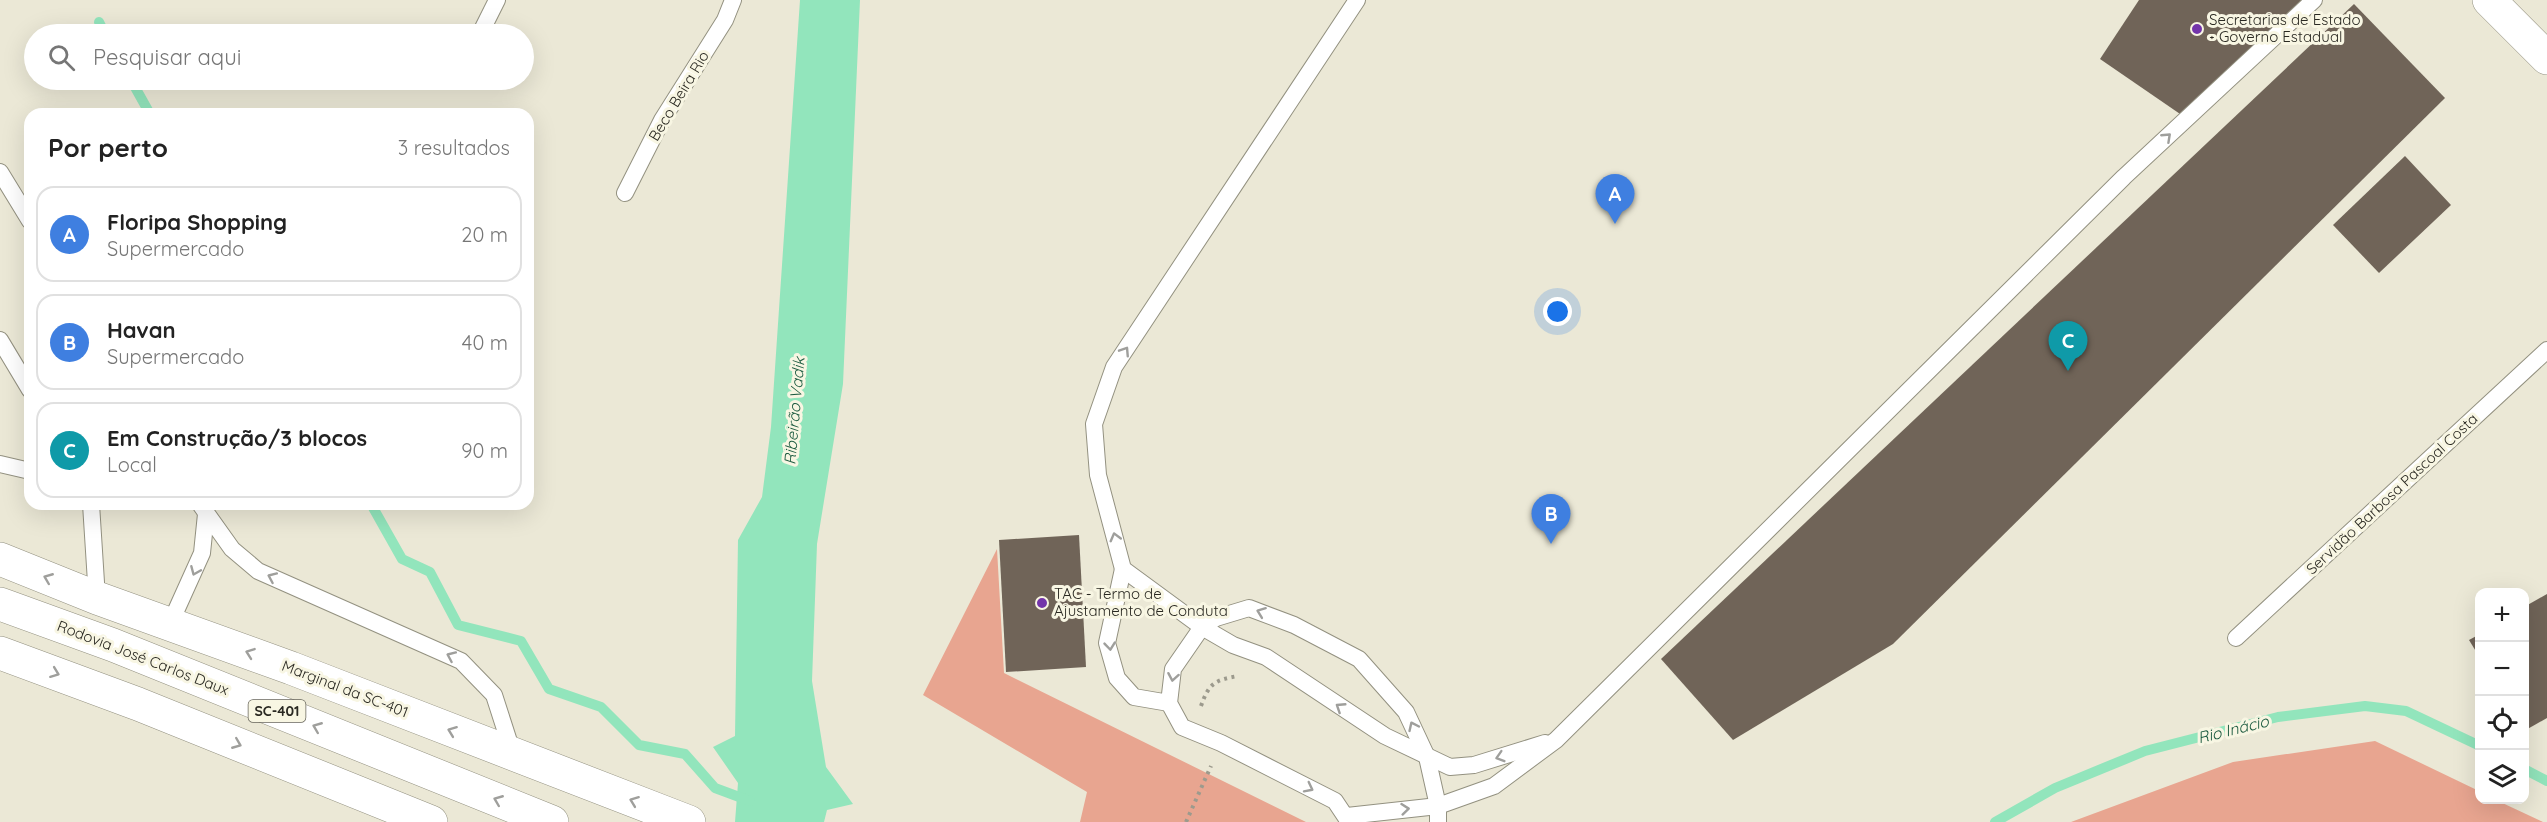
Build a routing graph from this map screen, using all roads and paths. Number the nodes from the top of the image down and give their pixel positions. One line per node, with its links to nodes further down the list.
1 (496, 0): 6 (lane)
2 (733, 0): 9 (lane, Beco Beira Rio)
3 (1357, 0): 20 (lane, one-way to 3)
4 (2314, 0): 28 (lane, one-way to 4)
5 (2489, 0): 7 (main road)
6 (485, 24)
7 (2547, 58)
8 (0, 172): 10 (lane)
9 (625, 193)
10 (24, 212)
11 (0, 340): 13 (lane)
12 (2547, 350): 25 (lane, Servidão Barbosa Pascoal Costa)
13 (24, 380)
14 (0, 464): 15 (lane)
15 (24, 470)
16 (91, 510): 21 (lane)
17 (203, 510): 23 (lane, one-way to 23)
18 (204, 510): 30 (lane, one-way to 18)
19 (0, 559): 21 (main road, Marginal da SC-401, one-way to 19)
20 (1123, 569): 24 (lane); 27 (lane, one-way to 27)
21 (97, 598): 23 (main road, Marginal da SC-401)
22 (0, 604): 35 (main road, Rodovia José Carlos Daux / SC-401, one-way to 22)
23 (170, 624): 30 (main road, Marginal da SC-401, one-way to 23)
24 (1202, 627): 27 (lane, one-way to 27); 31 (lane, one-way to 24); 31 (lane, one-way to 24)
25 (2236, 638)
26 (0, 653): 34 (main road, one-way to 34)
27 (1169, 703): 29 (lane)
28 (1556, 740): 31 (lane, one-way to 31); 32 (lane)
29 (1221, 743): 33 (lane, one-way to 33); 37 (path)
30 (513, 754): 36 (main road, Marginal da SC-401, one-way to 30)
31 (1427, 757): 32 (lane)
32 (1438, 814): 33 (lane, one-way to 32)
33 (1348, 819)
34 (431, 822)
35 (552, 822)
36 (688, 822)
37 (1186, 822)

